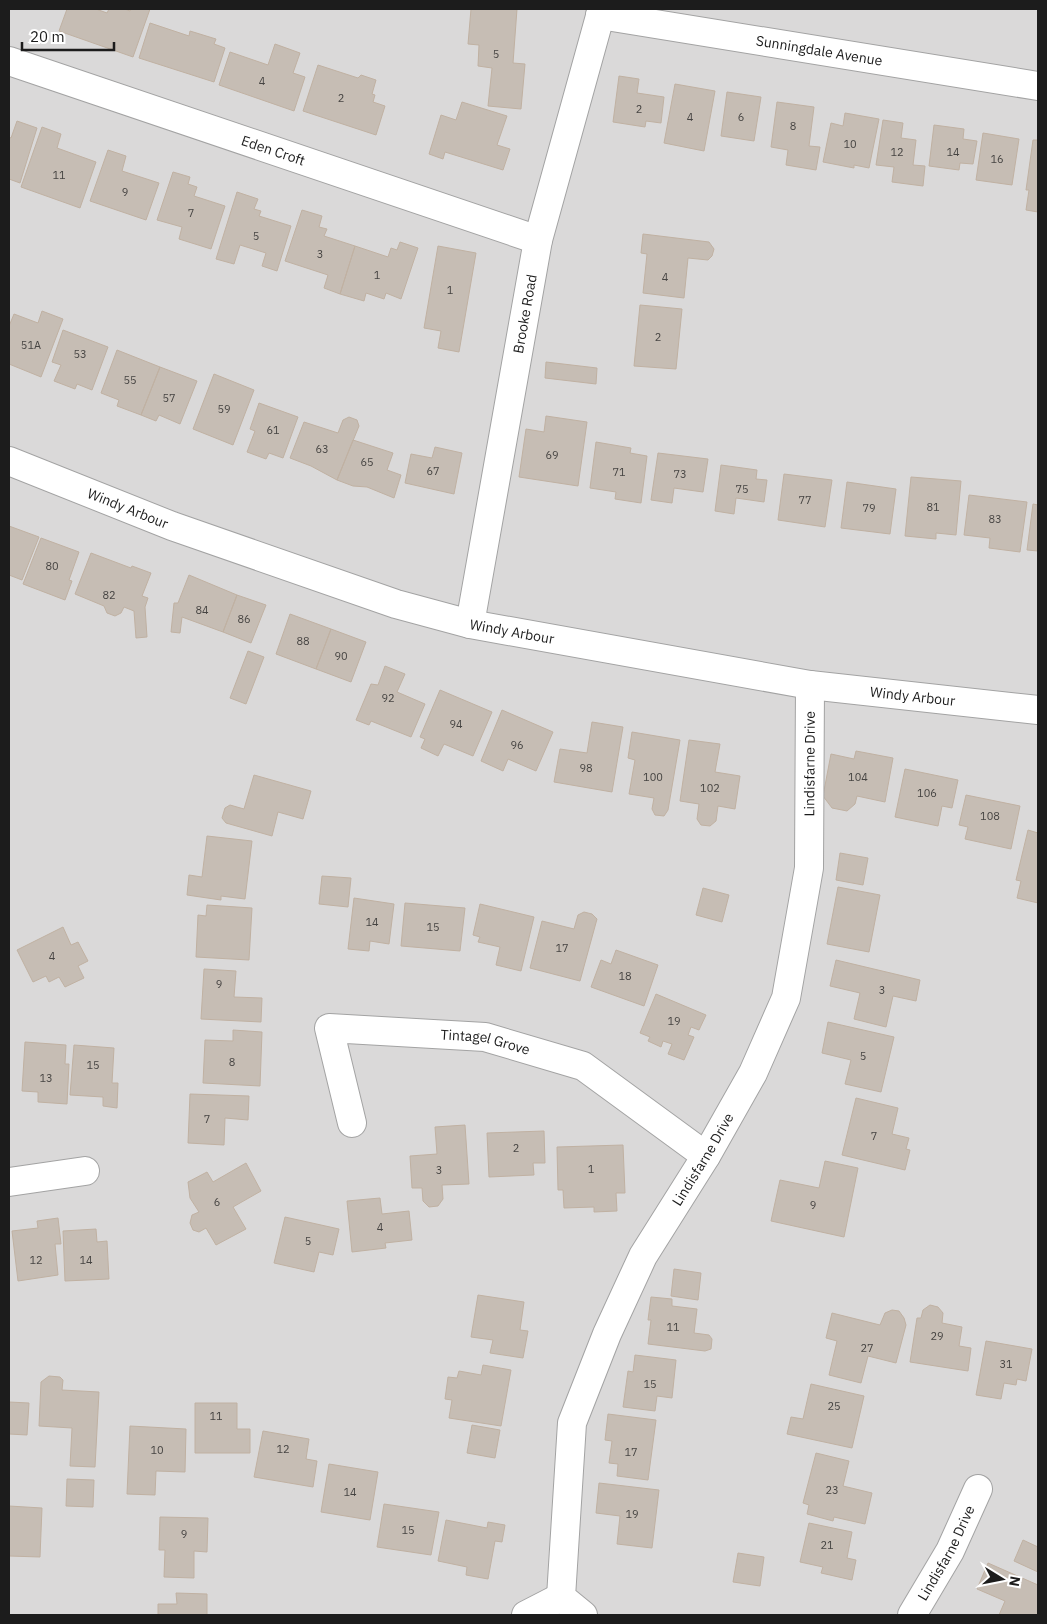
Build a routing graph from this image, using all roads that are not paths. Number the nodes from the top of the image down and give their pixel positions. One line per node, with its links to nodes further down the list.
1 (601, 12): 3 (street, Sunningdale Avenue); 4 (street, Brooke Road)
2 (9, 62): 4 (street, Eden Croft)
3 (1038, 86)
4 (538, 240): 6 (street, Brooke Road)
5 (9, 460): 6 (street, Windy Arbour)
6 (470, 624): 7 (street, Windy Arbour)
7 (810, 685): 8 (street, Windy Arbour); 10 (street, Lindisfarne Drive)
8 (1038, 710)
9 (352, 1123): 10 (street, Tintagel Grove)
10 (706, 1156): 14 (street, Lindisfarne Drive)
11 (85, 1171): 12 (street)
12 (9, 1182)
13 (978, 1489): 17 (street, Lindisfarne Drive)
14 (560, 1597): 15 (street); 16 (street)
15 (526, 1615)
16 (583, 1615)
17 (912, 1615)

